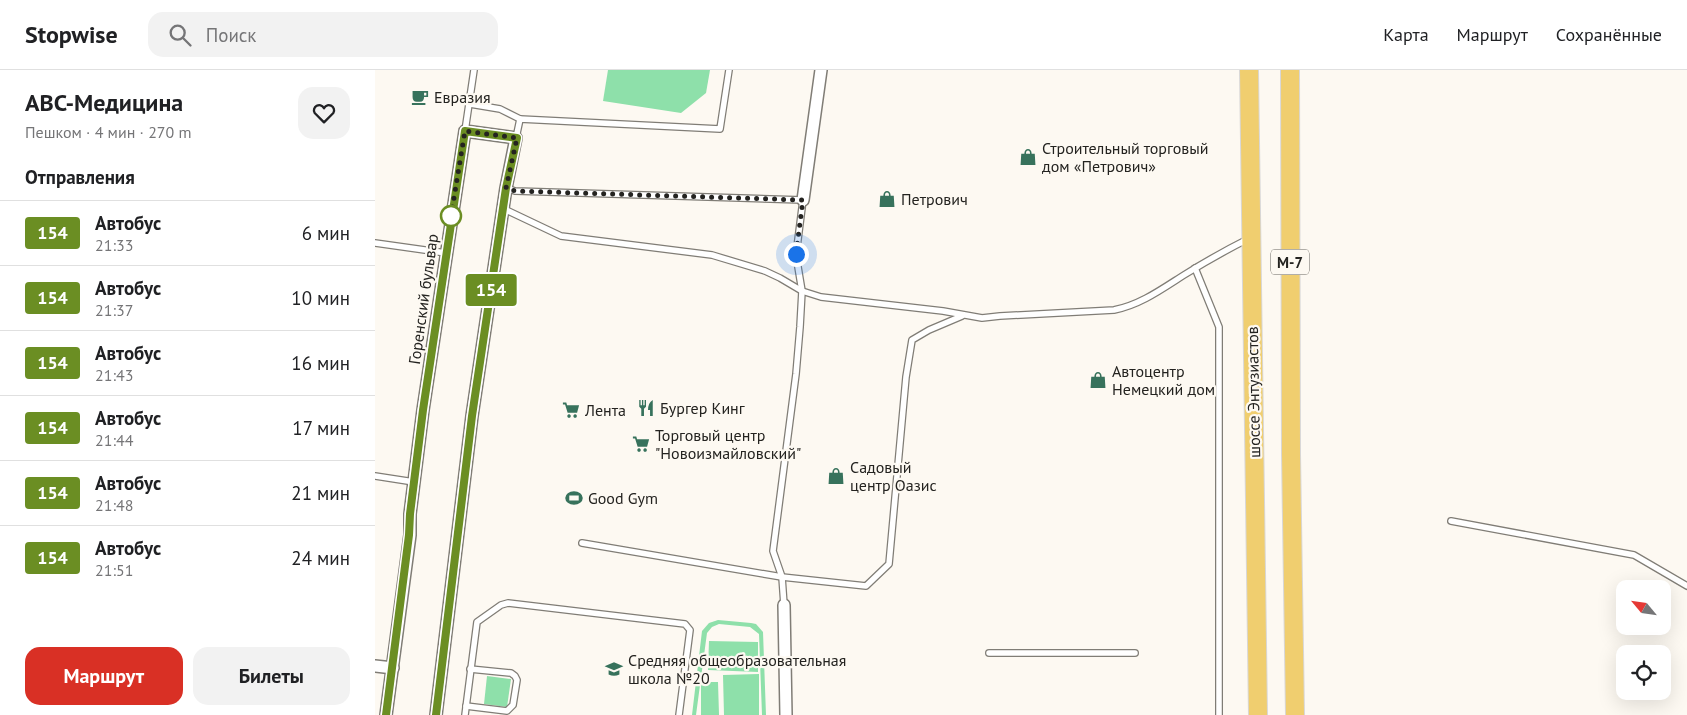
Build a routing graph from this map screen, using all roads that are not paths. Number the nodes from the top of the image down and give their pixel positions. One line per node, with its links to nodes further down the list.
1 (474, 70): 6 (lane)
2 (729, 70): 7 (lane)
3 (821, 70): 11 (street)
4 (1249, 70): 13 (highway, шоссе Энтузиастов / М-7)
5 (1290, 70): 39 (highway, М-7)
6 (470, 104): 7 (lane); 8 (lane)
7 (520, 119): 9 (lane)
8 (465, 131): 9 (street); 15 (street, Горенский бульвар)
9 (517, 138): 10 (street)
10 (506, 188): 11 (lane); 12 (street)
11 (803, 200): 17 (lane)
12 (504, 209): 17 (lane); 33 (street)
13 (1250, 238): 16 (lane); 38 (highway, шоссе Энтузиастов / М-7)
14 (375, 243): 15 (lane)
15 (446, 253): 20 (street, Горенский бульвар)
16 (1195, 268): 18 (lane); 37 (lane)
17 (802, 291): 18 (lane); 23 (lane)
18 (964, 315): 23 (lane)
19 (375, 476): 20 (lane)
20 (414, 482): 29 (street, Горенский бульвар)
21 (1451, 521): 24 (lane)
22 (582, 543): 23 (lane)
23 (782, 577): 25 (lane)
24 (1687, 586)
25 (784, 605): 36 (street)
26 (989, 653): 27 (lane)
27 (1135, 653)
28 (375, 666): 29 (street)
29 (393, 668): 32 (street, Горенский бульвар)
30 (470, 668): 31 (lane); 31 (lane); 35 (lane)
31 (466, 706): 34 (lane)
32 (386, 715)
33 (436, 715)
34 (465, 715)
35 (679, 715)
36 (786, 715)
37 (1219, 715)
38 (1258, 715)
39 (1295, 715)

